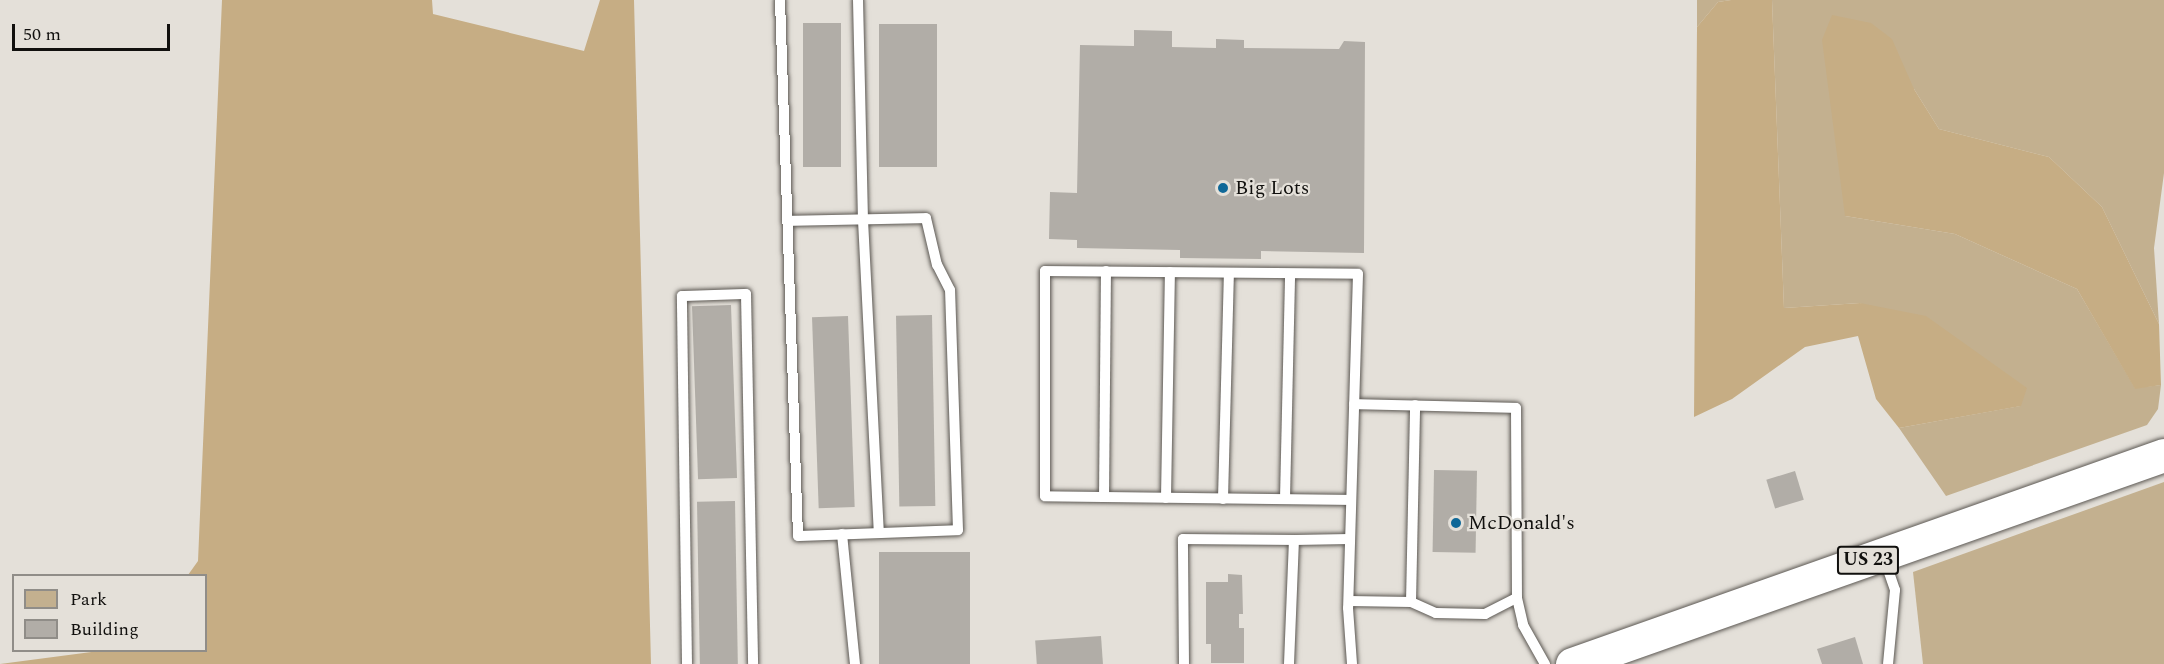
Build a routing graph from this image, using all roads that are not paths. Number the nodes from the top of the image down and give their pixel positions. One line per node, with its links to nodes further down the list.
1 (780, 0): 4 (lane)
2 (858, 0): 3 (lane)
3 (863, 220): 4 (lane); 17 (lane); 17 (lane)
4 (787, 221): 18 (lane)
5 (1106, 271): 6 (lane); 12 (lane); 12 (lane)
6 (1170, 272): 7 (lane); 13 (lane)
7 (1229, 273): 8 (lane); 14 (lane)
8 (1290, 273): 9 (lane); 15 (lane)
9 (1354, 404): 10 (lane); 16 (lane)
10 (1415, 405): 22 (lane); 24 (lane)
11 (2164, 455): 21 (highway, US 23)
12 (1104, 497): 13 (lane)
13 (1167, 498): 14 (lane)
14 (1223, 499): 15 (lane)
15 (1285, 499): 16 (lane)
16 (1351, 500): 19 (lane)
17 (879, 533): 18 (lane)
18 (842, 534): 27 (lane)
19 (1350, 539): 20 (lane); 23 (lane)
20 (1294, 540): 28 (lane); 29 (lane)
21 (1882, 555): 32 (highway, US 23); 33 (lane)
22 (1517, 598): 24 (lane); 31 (lane)
23 (1348, 601): 24 (lane); 30 (lane)
24 (1411, 602)
25 (687, 664): 26 (lane)
26 (753, 664)
27 (855, 664)
28 (1184, 664)
29 (1289, 664)
30 (1352, 664)
31 (1545, 664)
32 (1572, 664)
33 (1888, 664)

